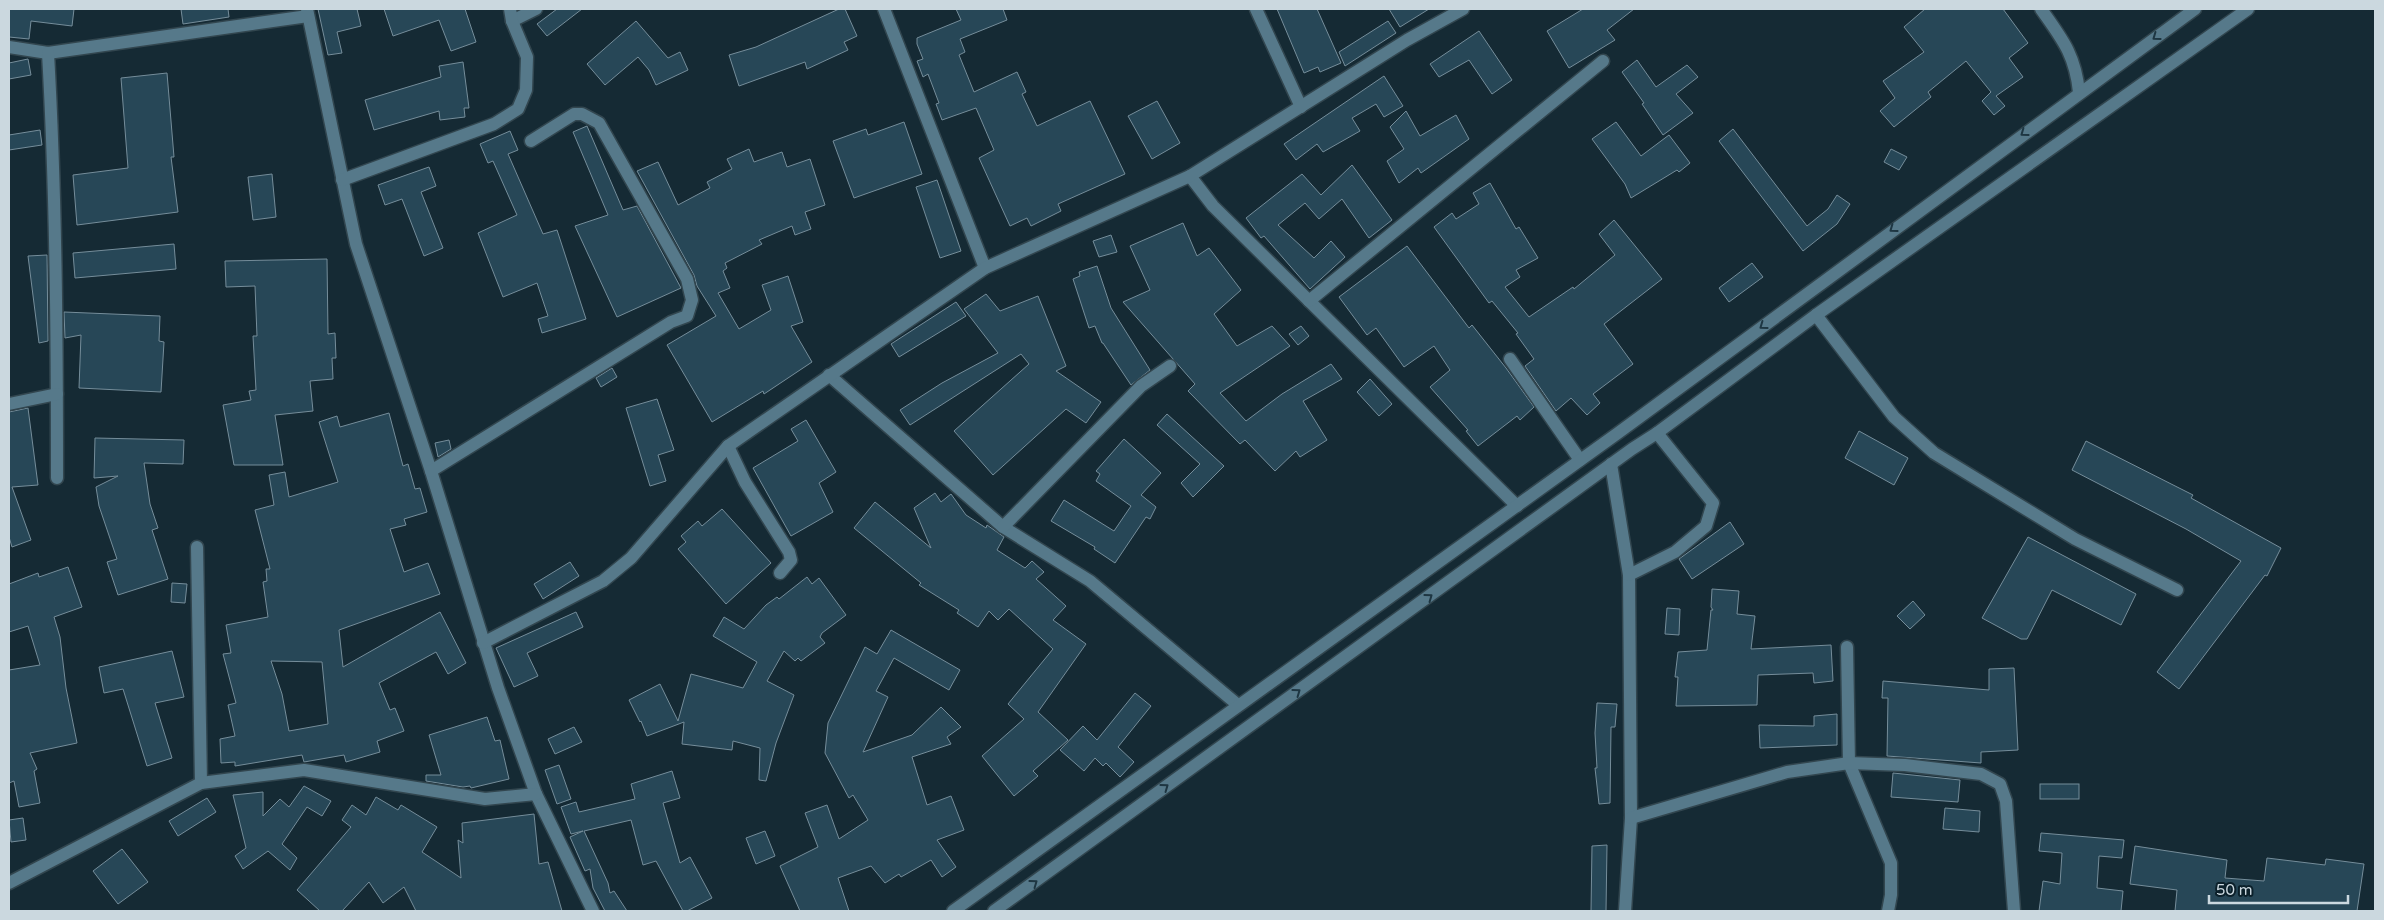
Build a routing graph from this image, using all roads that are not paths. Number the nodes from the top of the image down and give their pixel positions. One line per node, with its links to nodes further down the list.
1 (536, 9): 9 (street)
2 (884, 9): 18 (street)
3 (1256, 9): 14 (street)
4 (1463, 9): 14 (street)
5 (2041, 9): 13 (street)
6 (2195, 9): 13 (street, one-way to 13)
7 (2248, 9): 20 (street)
8 (307, 12): 11 (street); 17 (street)
9 (511, 15): 17 (street)
10 (9, 46): 11 (street)
11 (48, 53): 24 (street)
12 (1603, 61): 19 (street)
13 (2079, 92): 28 (street, one-way to 28)
14 (1301, 107): 16 (street)
15 (532, 141): 30 (street)
16 (1190, 176): 18 (street); 19 (street)
17 (342, 180): 30 (street)
18 (985, 268): 23 (street)
19 (1309, 300): 32 (street)
20 (1816, 316): 26 (street); 37 (street)
21 (1510, 359): 28 (street)
22 (1170, 366): 33 (street)
23 (829, 375): 27 (street); 33 (street)
24 (57, 394): 25 (street); 31 (street)
25 (9, 404)
26 (1657, 433): 29 (street); 36 (street)
27 (728, 446): 35 (street); 38 (street)
28 (1580, 460): 32 (street)
29 (1611, 464): 36 (street); 48 (street, one-way to 29)
30 (430, 471): 38 (street)
31 (57, 478)
32 (1517, 506): 40 (street)
33 (1003, 527): 40 (street)
34 (197, 547): 42 (street)
35 (780, 573)
36 (1629, 575): 44 (street)
37 (2177, 590)
38 (483, 643): 43 (street)
39 (1846, 647): 41 (street)
40 (1238, 705): 47 (street)
41 (1849, 763): 44 (street); 50 (street); 51 (street)
42 (201, 783): 43 (street); 45 (street)
43 (536, 794): 46 (street)
44 (1631, 818): 49 (street)
45 (9, 882)
46 (593, 911)
47 (954, 911)
48 (994, 911)
49 (1625, 911)
50 (1888, 911)
51 (2014, 911)

